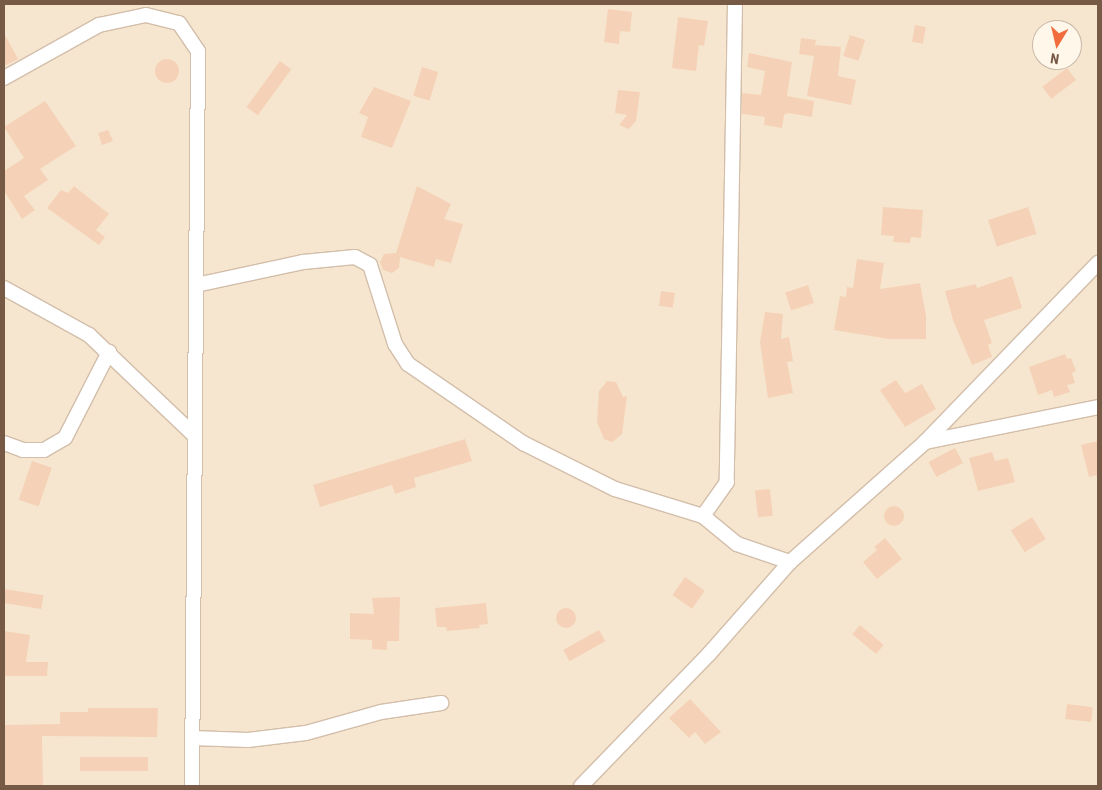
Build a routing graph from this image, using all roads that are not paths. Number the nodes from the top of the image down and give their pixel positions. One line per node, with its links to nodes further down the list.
1 (735, 4): 11 (street)
2 (4, 78): 4 (street)
3 (1098, 263): 9 (street)
4 (196, 285): 8 (street); 11 (street)
5 (4, 288): 6 (street)
6 (109, 352): 8 (street); 10 (street)
7 (1098, 407): 9 (street)
8 (194, 435): 14 (street)
9 (925, 442): 12 (street)
10 (4, 443)
11 (703, 516): 12 (street)
12 (790, 562): 16 (street)
13 (441, 703): 14 (street)
14 (192, 738): 15 (street)
15 (192, 786)
16 (581, 786)

